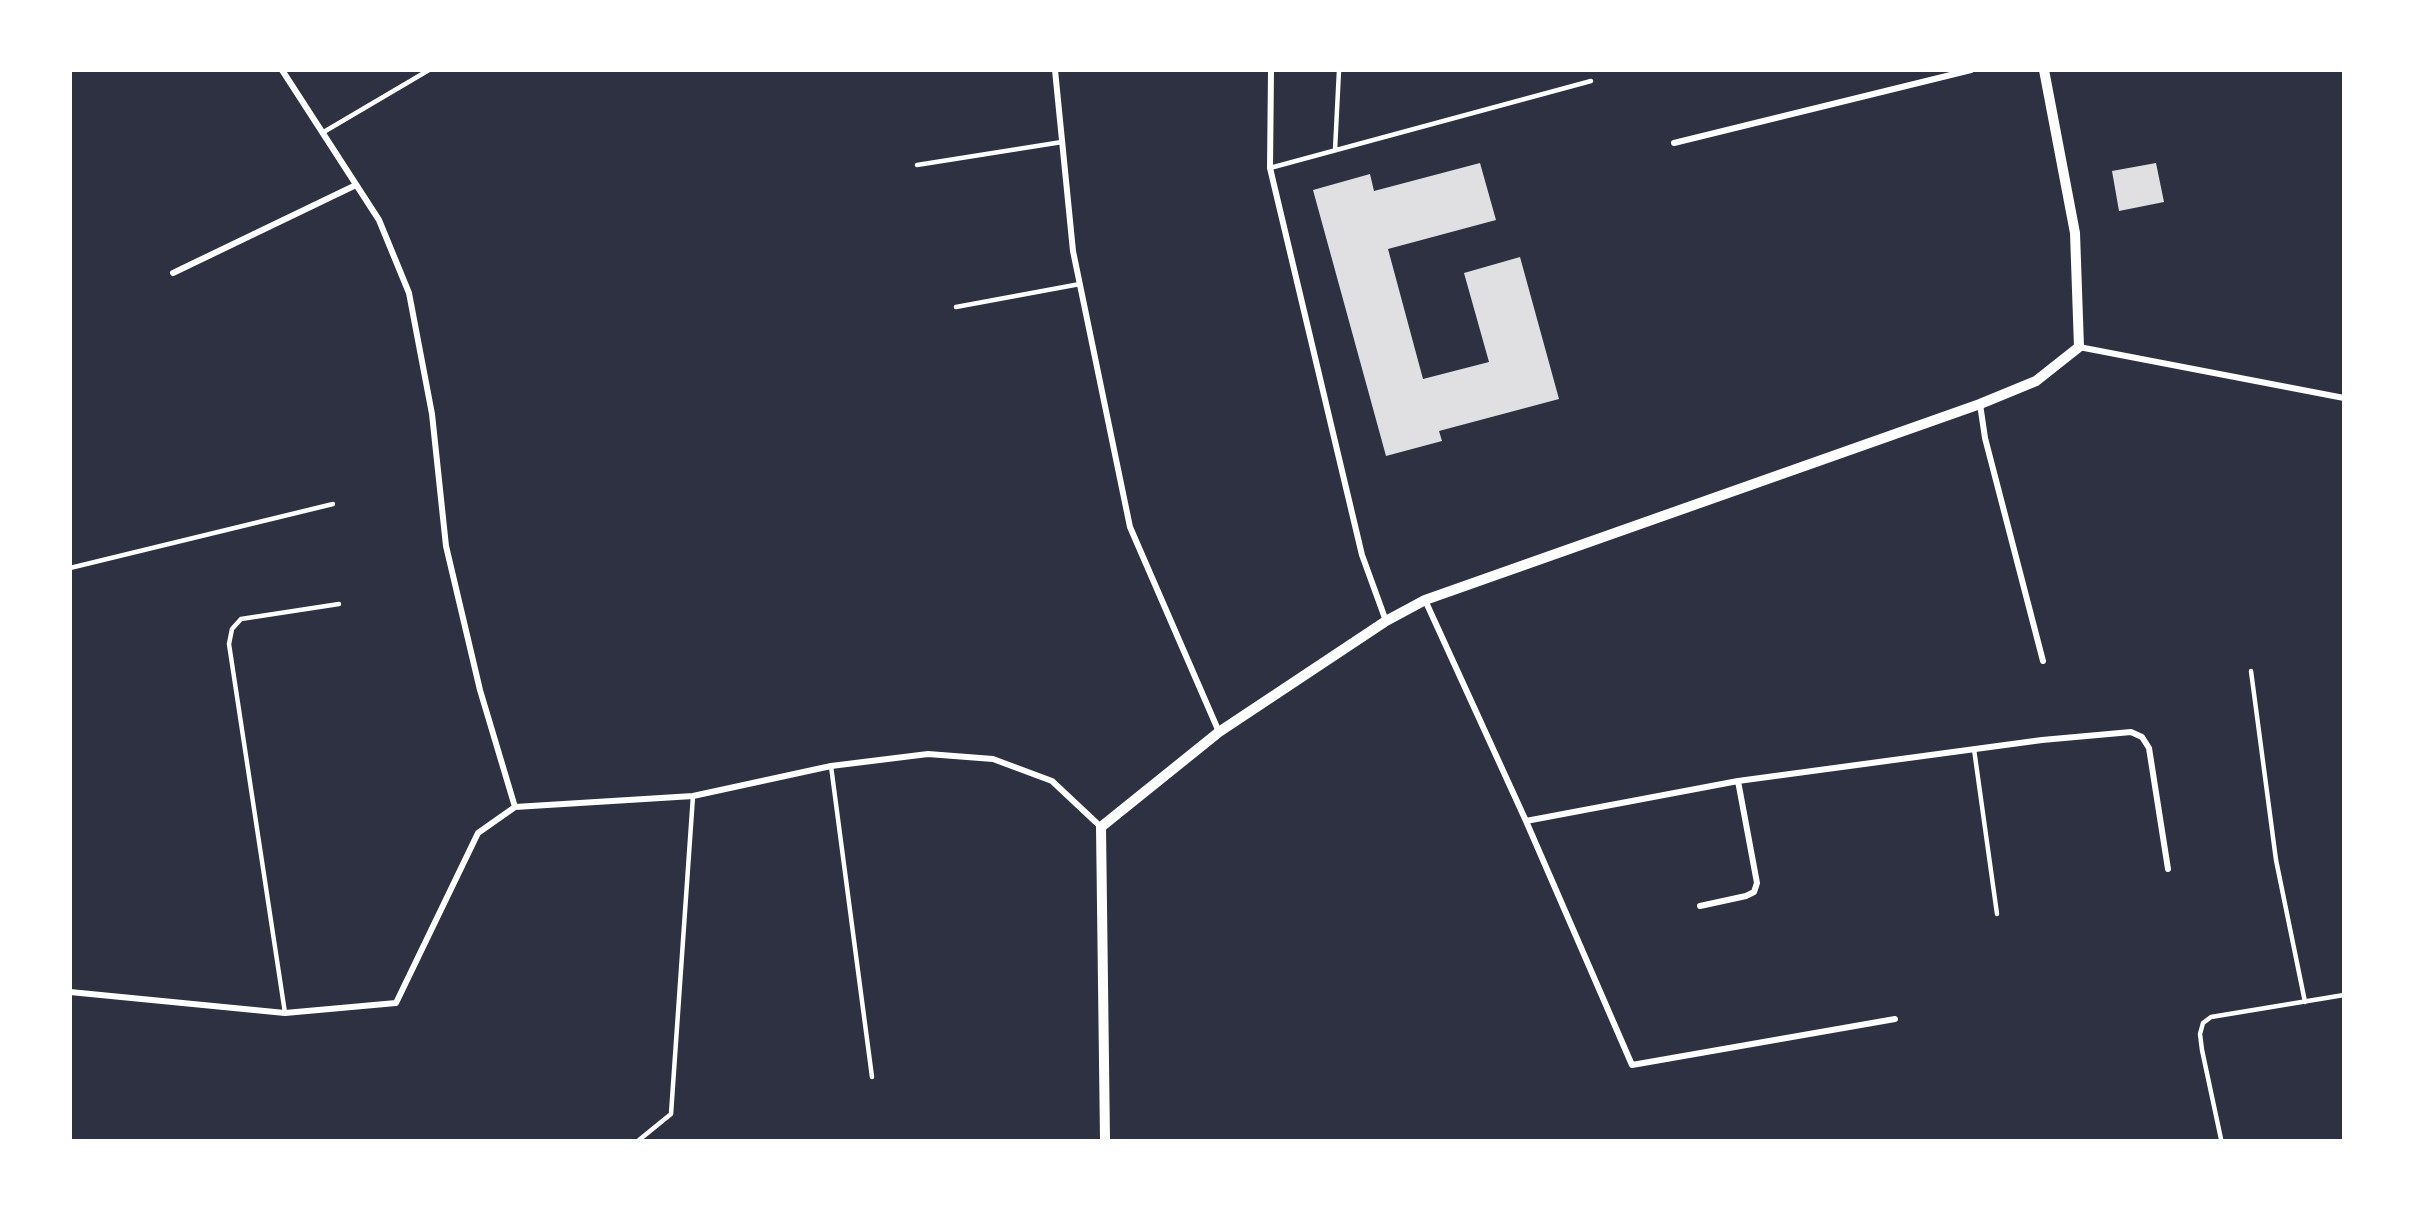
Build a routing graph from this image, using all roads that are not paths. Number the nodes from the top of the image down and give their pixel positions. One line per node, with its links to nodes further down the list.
1 (282, 70): 9 (street)
2 (429, 70): 9 (lane)
3 (1055, 70): 10 (street)
4 (1271, 70): 14 (street)
5 (1339, 70): 12 (lane)
6 (1971, 70): 11 (street)
7 (2044, 70): 19 (street)
8 (1591, 81): 12 (lane)
9 (322, 133): 15 (street)
10 (1062, 142): 13 (lane); 17 (street)
11 (1674, 143)
12 (1335, 150): 14 (lane)
13 (917, 165)
14 (1270, 168): 26 (street)
15 (356, 185): 16 (street); 34 (street)
16 (173, 273)
17 (1080, 284): 18 (lane); 29 (street)
18 (956, 307)
19 (2079, 347): 20 (street); 21 (street)
20 (2343, 398)
21 (1980, 404): 24 (street); 27 (street)
22 (333, 504): 23 (lane)
23 (70, 568)
24 (1425, 600): 26 (street); 35 (street)
25 (339, 604): 43 (lane)
26 (1386, 621): 29 (street)
27 (2043, 662)
28 (2251, 671): 42 (lane)
29 (1219, 732): 36 (street)
30 (1974, 749): 32 (street); 37 (street); 39 (lane)
31 (831, 766): 33 (street); 36 (street); 45 (lane)
32 (1738, 781): 35 (street); 38 (street)
33 (693, 796): 34 (street); 47 (lane)
34 (515, 807): 43 (street)
35 (1527, 821): 44 (street)
36 (1101, 827): 48 (street)
37 (2168, 869)
38 (1700, 906)
39 (1997, 914)
40 (70, 992): 43 (street)
41 (2343, 995): 42 (lane)
42 (2305, 1002): 46 (lane)
43 (285, 1013)
44 (1895, 1019)
45 (872, 1077)
46 (2221, 1139)
47 (639, 1140)
48 (1105, 1140)

